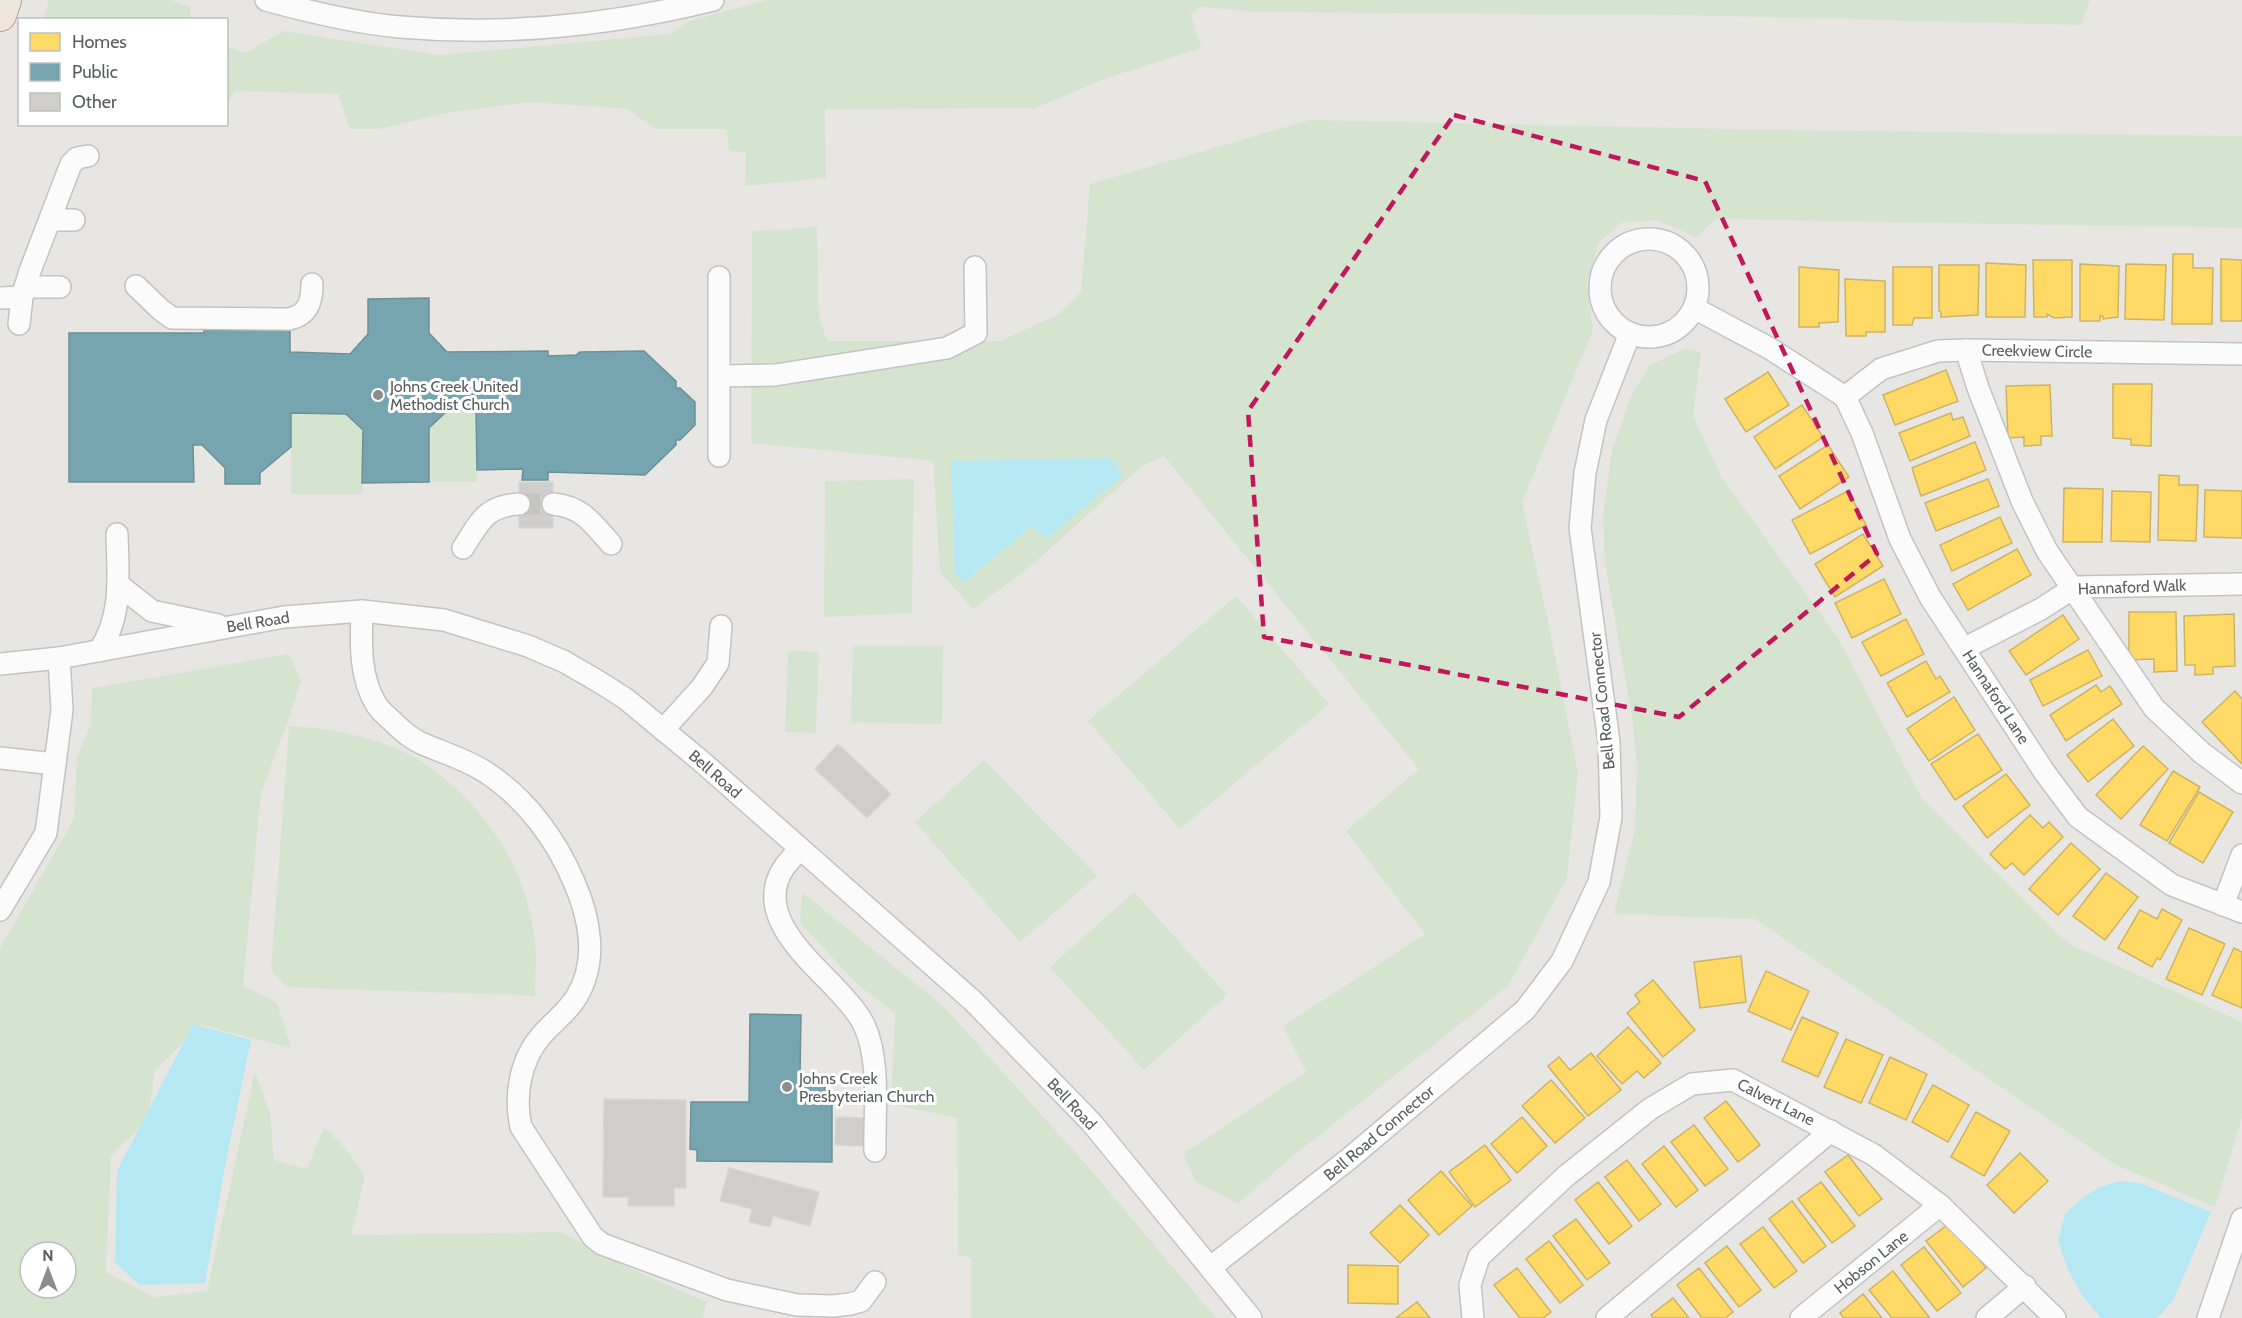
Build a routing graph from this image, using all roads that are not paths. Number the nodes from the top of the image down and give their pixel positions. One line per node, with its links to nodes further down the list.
1 (5, 0): 4 (highway)
2 (266, 0): 3 (street)
3 (713, 0)
4 (0, 15)
5 (88, 156): 6 (street)
6 (50, 220): 7 (street); 13 (street)
7 (74, 220)
8 (975, 267): 20 (street)
9 (719, 277): 20 (street)
10 (312, 284): 11 (street)
11 (135, 286)
12 (60, 287): 13 (street)
13 (24, 292): 14 (street); 16 (street)
14 (0, 298)
15 (1694, 308): 17 (street); 17 (street); 21 (street)
16 (19, 324)
17 (1630, 333): 50 (street, Bell Road Connector)
18 (1966, 350): 19 (street, Creekview Circle); 21 (street, Creekview Circle); 30 (street)
19 (2242, 354)
20 (719, 376): 22 (street)
21 (1845, 398): 34 (street, Hannaford Lane)
22 (719, 456)
23 (519, 504): 27 (street)
24 (553, 504): 26 (street)
25 (117, 534): 29 (street)
26 (611, 544)
27 (463, 548)
28 (2242, 584): 30 (street, Hannaford Walk)
29 (119, 585): 33 (street); 35 (street)
30 (2072, 588): 34 (street, Hannaford Walk); 41 (street)
31 (362, 611): 33 (street, Bell Road); 38 (street, Bell Road); 51 (street)
32 (721, 626): 38 (street)
33 (227, 627): 35 (street, Bell Road)
34 (1965, 648): 44 (street, Hannaford Lane)
35 (99, 651): 36 (street, Bell Road)
36 (59, 658): 37 (street, Bell Road); 40 (street)
37 (0, 664)
38 (663, 730): 42 (street, Bell Road)
39 (0, 758): 40 (street)
40 (55, 764): 45 (street)
41 (2242, 783)
42 (800, 849): 47 (street); 50 (street, Bell Road)
43 (2242, 855): 44 (street)
44 (2232, 909)
45 (0, 910)
46 (1831, 1131): 48 (street, Calvert Lane); 54 (street, Calvert Lane); 55 (street)
47 (875, 1151)
48 (1940, 1205): 52 (street, Calvert Lane); 56 (street, Hobson Lane)
49 (2242, 1219): 59 (street)
50 (1211, 1267): 53 (street, Bell Road)
51 (875, 1282)
52 (2025, 1286): 57 (street); 58 (street, Calvert Lane)
53 (1251, 1318)
54 (1473, 1318)
55 (1608, 1318)
56 (1801, 1318)
57 (1987, 1318)
58 (2055, 1318)
59 (2208, 1318)

